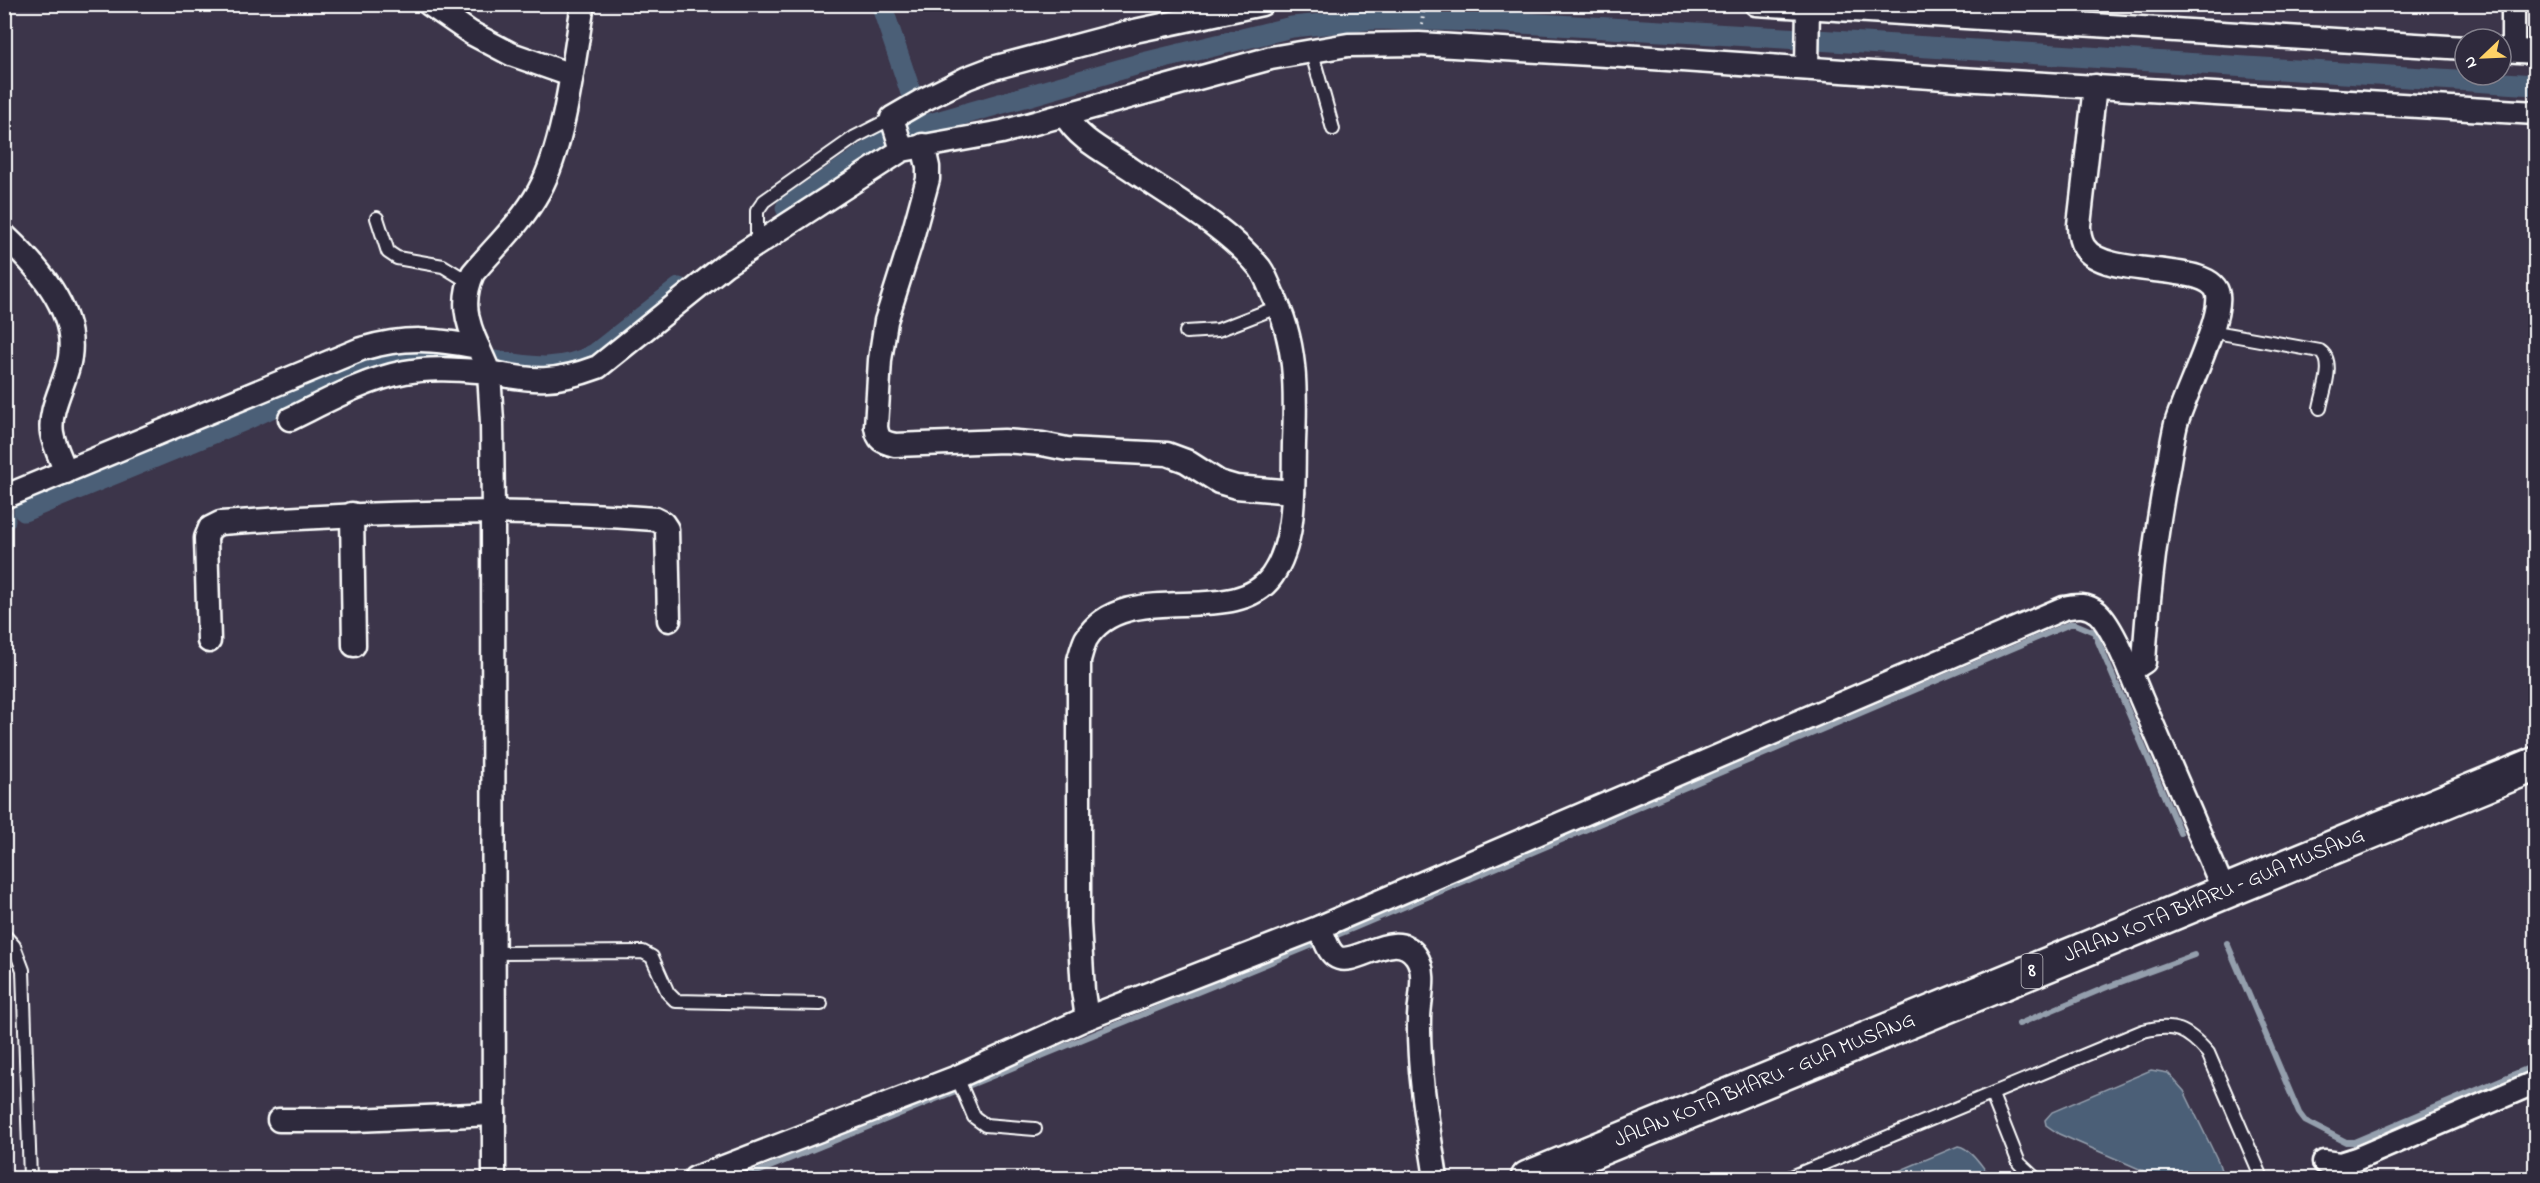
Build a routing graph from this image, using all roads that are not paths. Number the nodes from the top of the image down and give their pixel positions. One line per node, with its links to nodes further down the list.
1 (429, 4): 13 (street)
2 (583, 4): 13 (street)
3 (1262, 4): 17 (street)
4 (1756, 4): 6 (street)
5 (2513, 4): 7 (street)
6 (1808, 8): 8 (street); 12 (street)
7 (2510, 27)
8 (2453, 47)
9 (1311, 50): 12 (street); 16 (street); 18 (lane)
10 (2513, 50): 11 (street)
11 (2535, 52)
12 (1807, 64): 14 (street)
13 (571, 75): 23 (street)
14 (2095, 86): 15 (street); 25 (street)
15 (2535, 113)
16 (1065, 115): 19 (street); 24 (street)
17 (892, 118): 19 (street); 22 (lane)
18 (1333, 129)
19 (912, 148): 22 (street); 32 (street)
20 (377, 218): 23 (lane)
21 (4, 235): 31 (street)
22 (757, 244): 28 (street)
23 (469, 282): 27 (street)
24 (1280, 306): 26 (lane); 32 (street)
25 (2210, 331): 29 (lane); 39 (street)
26 (1186, 332)
27 (478, 347): 28 (street); 31 (street)
28 (489, 372): 30 (street); 34 (street)
29 (2320, 408)
30 (290, 419)
31 (66, 472): 33 (street)
32 (1293, 492): 46 (street)
33 (4, 497)
34 (493, 513): 35 (street); 36 (street); 44 (street)
35 (352, 514): 37 (street); 38 (street)
36 (669, 620)
37 (209, 641)
38 (354, 645)
39 (2130, 671): 41 (street); 43 (street)
40 (2535, 764): 41 (main road, JALAN KOTA BHARU – GUA MUSANG / 8)
41 (2224, 891): 58 (main road, JALAN KOTA BHARU – GUA MUSANG / 8)
42 (4, 935): 54 (lane)
43 (1325, 937): 46 (street); 57 (street)
44 (493, 953): 45 (lane); 50 (street)
45 (821, 1004)
46 (1087, 1018): 47 (street)
47 (958, 1080): 52 (lane); 56 (street)
48 (2535, 1082): 53 (street)
49 (1992, 1095): 59 (lane); 60 (lane); 61 (lane)
50 (494, 1114): 51 (street); 55 (street)
51 (279, 1120)
52 (1035, 1129)
53 (2324, 1162)
54 (30, 1179)
55 (494, 1179)
56 (695, 1179)
57 (1436, 1179)
58 (1528, 1179)
59 (1789, 1179)
60 (2035, 1179)
61 (2262, 1179)

